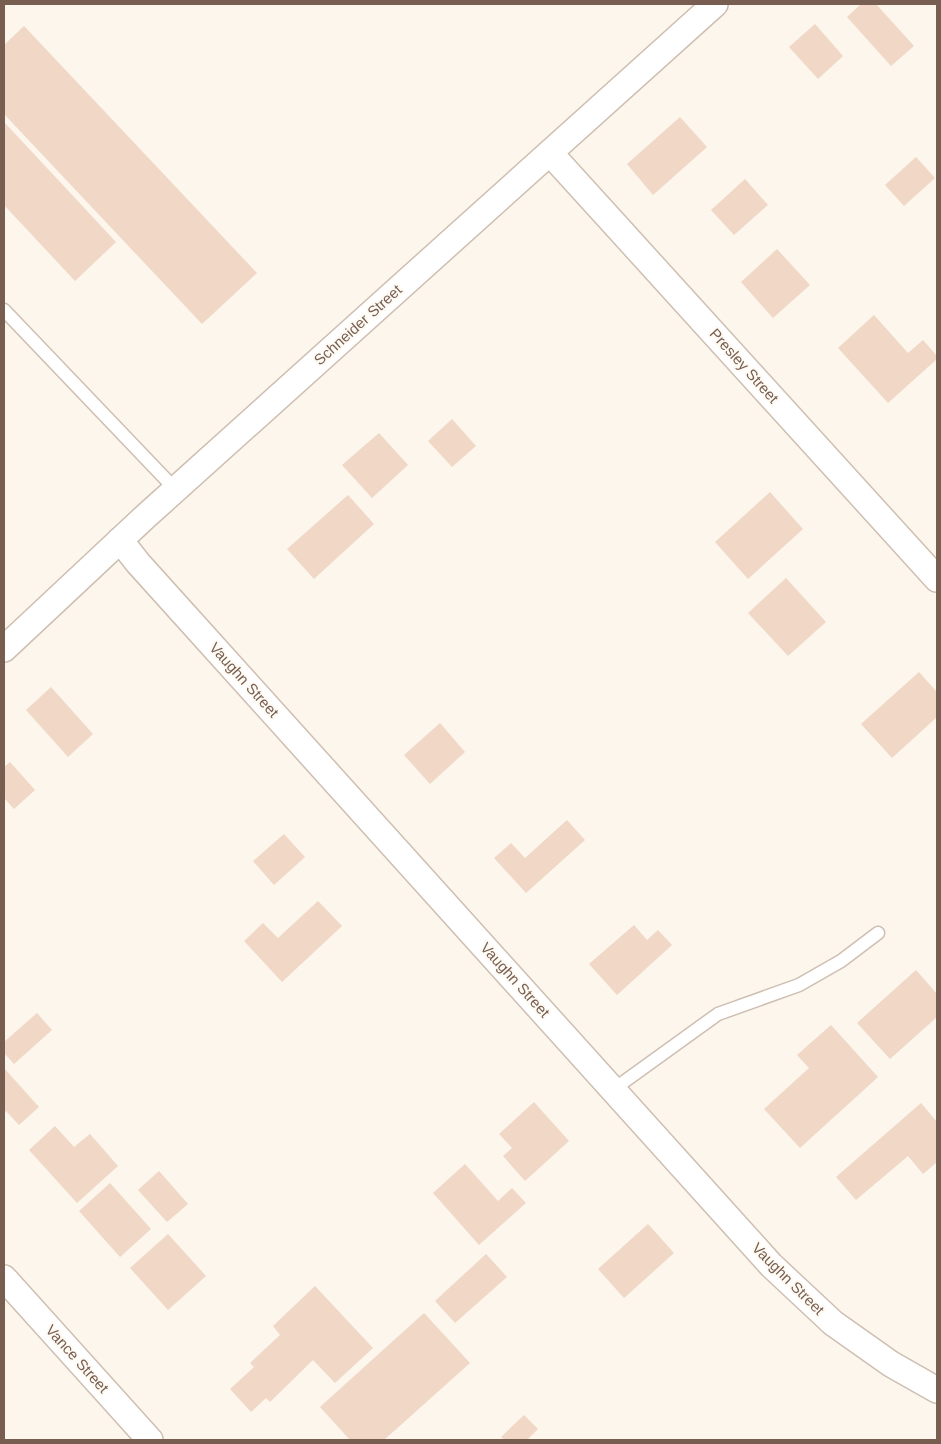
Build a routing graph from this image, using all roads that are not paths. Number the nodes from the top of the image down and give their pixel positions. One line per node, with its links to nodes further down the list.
1 (715, 4): 2 (street, Schneider Street)
2 (550, 153): 4 (street, Schneider Street); 6 (street, Presley Street)
3 (4, 310): 4 (lane)
4 (176, 490): 5 (street, Schneider Street)
5 (120, 540): 7 (street, Schneider Street); 9 (street, Vaughn Street)
6 (937, 579)
7 (4, 649)
8 (878, 933): 9 (lane)
9 (614, 1089): 11 (street, Vaughn Street)
10 (4, 1278): 12 (street, Vance Street)
11 (937, 1390)
12 (150, 1440)

